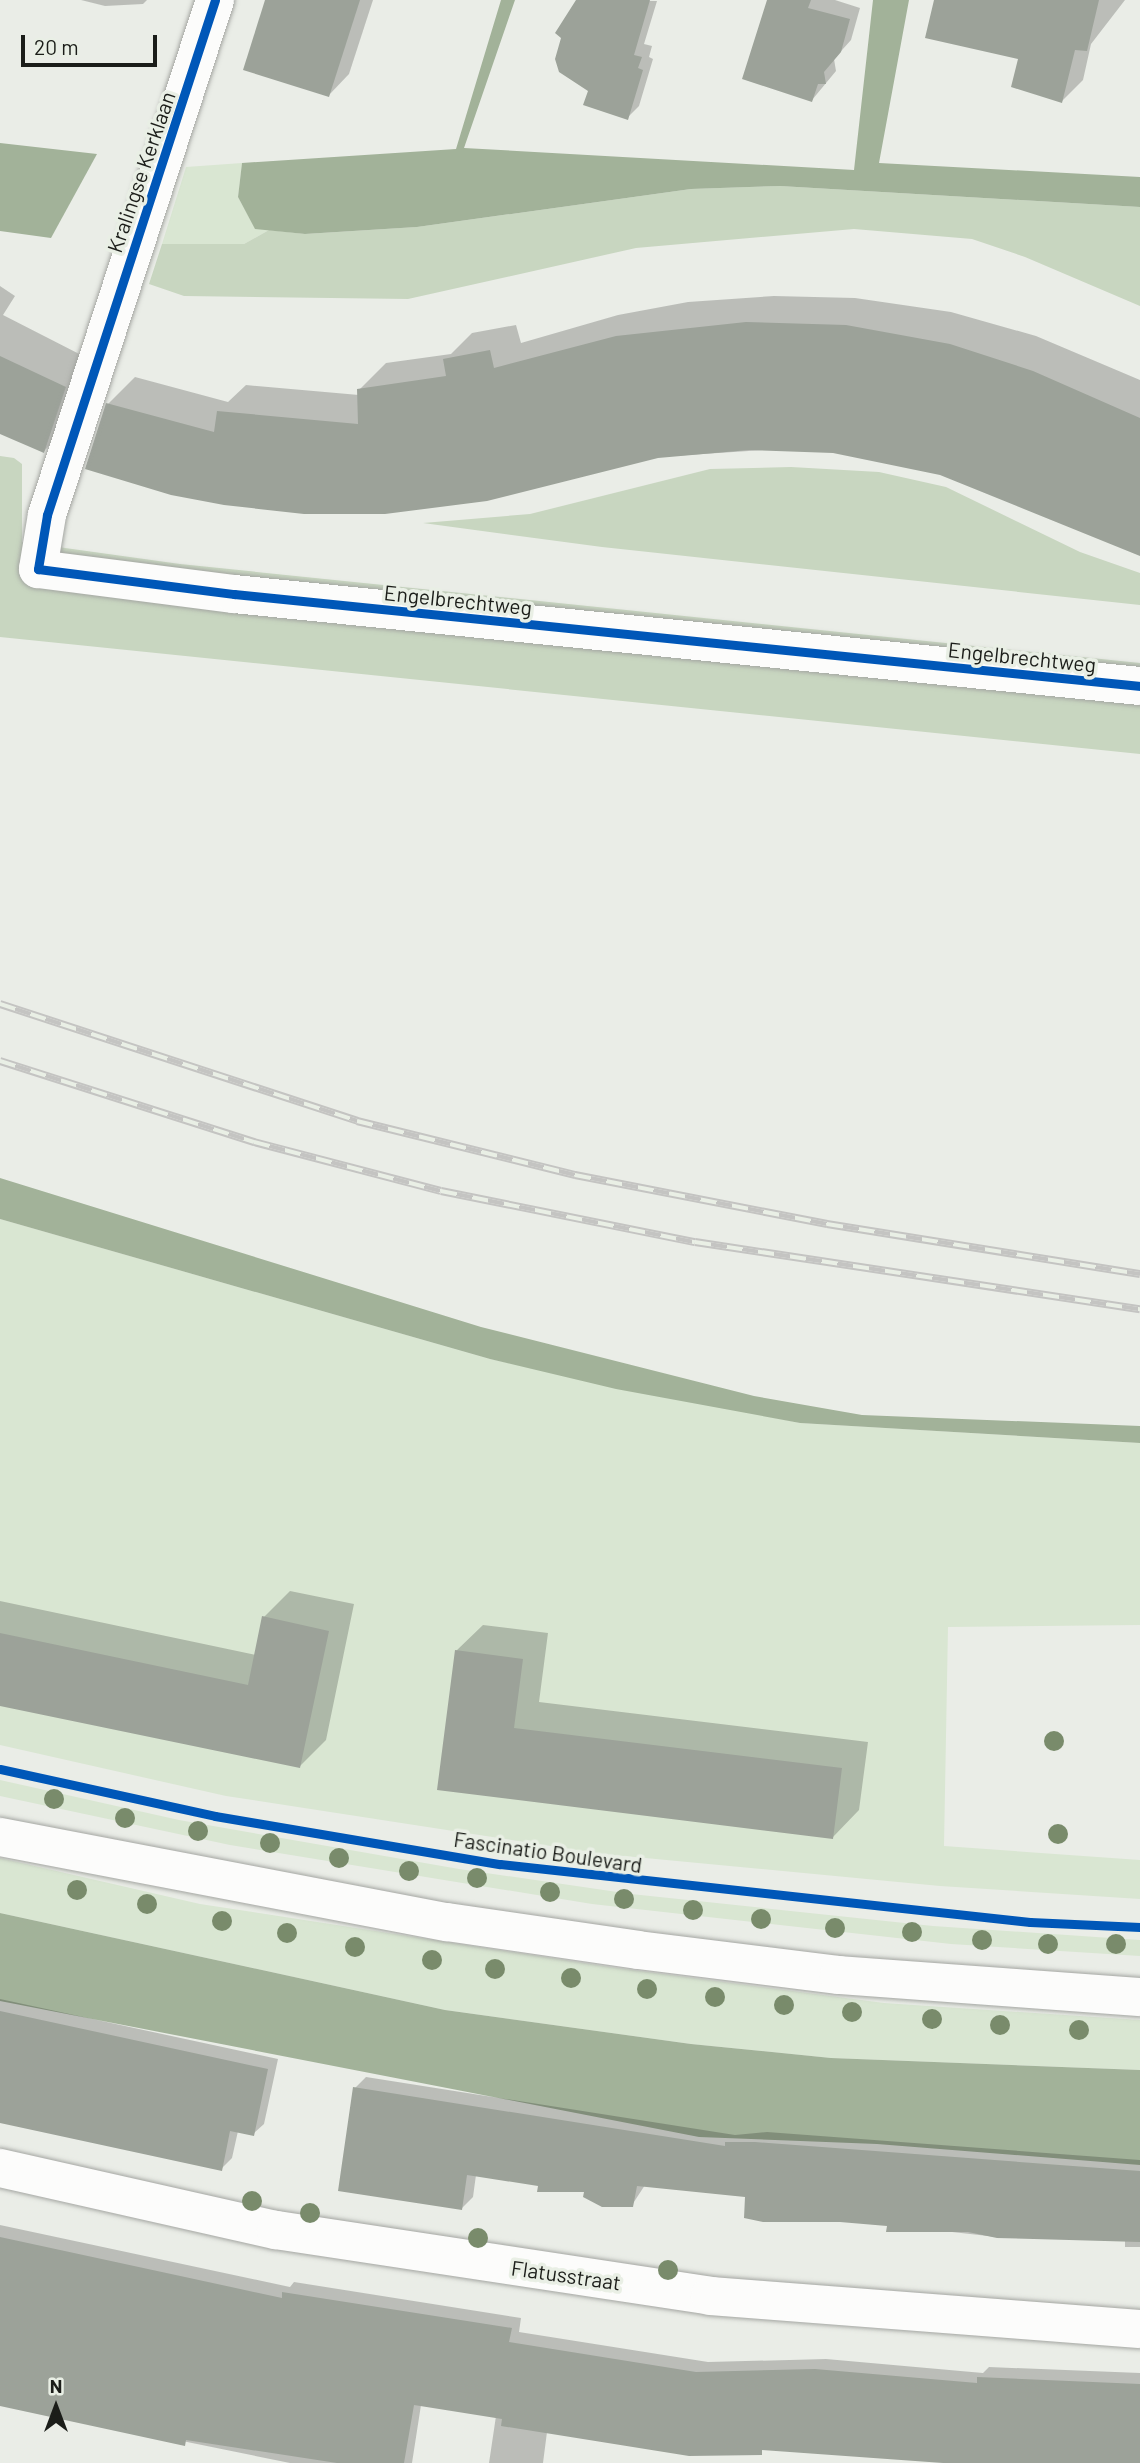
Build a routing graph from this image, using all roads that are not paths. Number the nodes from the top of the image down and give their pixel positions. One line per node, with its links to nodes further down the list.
1 (215, 0): 2 (street, Kralingse Kerklaan)
2 (111, 315): 3 (street, Engelbrechtweg)
3 (1140, 686)
4 (0, 1837): 5 (street)
5 (1140, 1997)
6 (0, 2168): 7 (street, Flatusstraat)
7 (1140, 2329)

